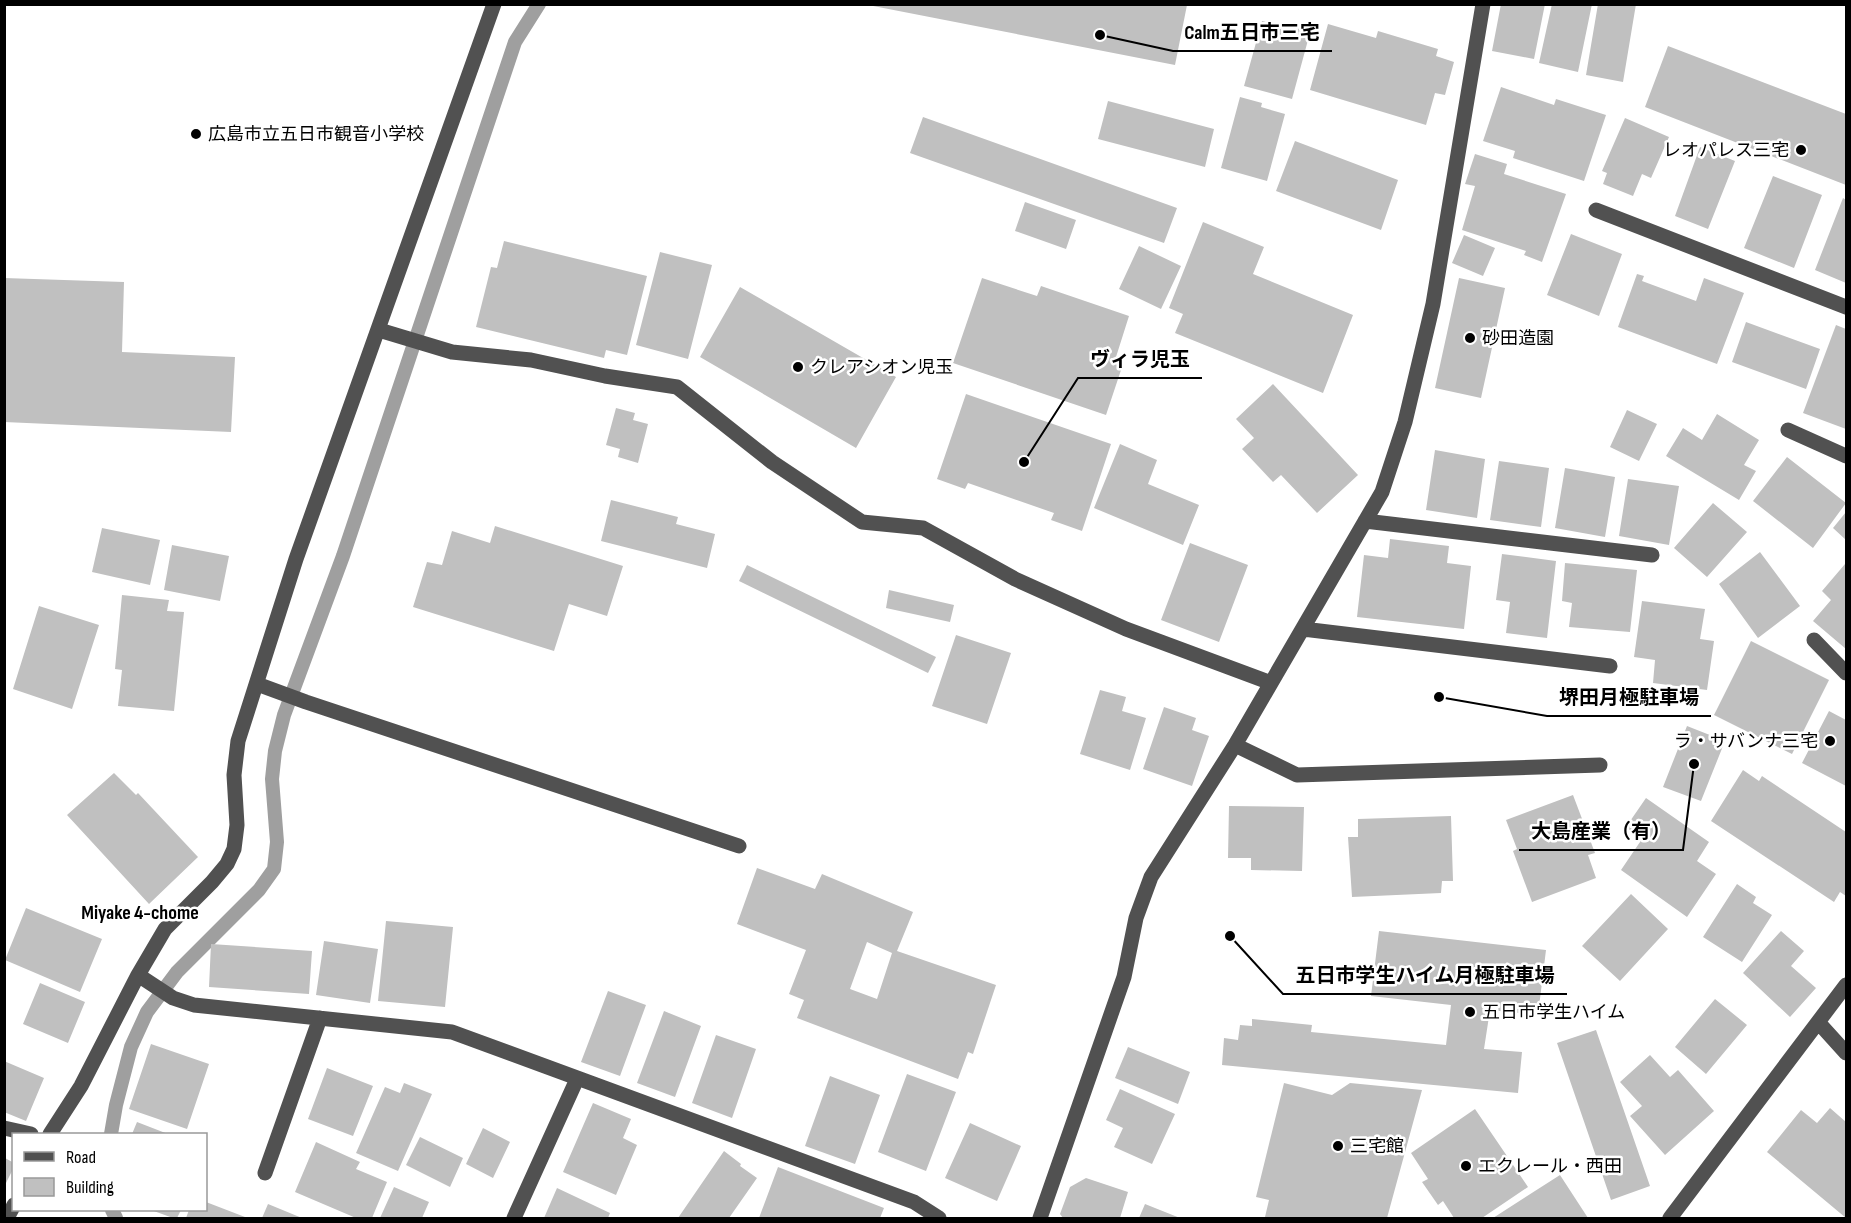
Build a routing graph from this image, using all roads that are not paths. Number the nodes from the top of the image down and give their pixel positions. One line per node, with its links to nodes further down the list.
1 (494, 4): 5 (street)
2 (1483, 4): 8 (street)
3 (1596, 210): 4 (street)
4 (1846, 307)
5 (379, 330): 14 (street); 15 (street)
6 (1788, 430): 7 (street)
7 (1846, 456)
8 (1365, 521): 9 (street); 10 (street)
9 (1652, 555)
10 (1303, 629): 12 (street); 14 (street)
11 (1814, 640): 13 (street)
12 (1610, 666)
13 (1846, 673)
14 (1271, 682): 16 (street)
15 (257, 684): 18 (street); 19 (street)
16 (1234, 745): 17 (street); 31 (street)
17 (1600, 765)
18 (739, 846)
19 (138, 975): 21 (street); 27 (street)
20 (1846, 985): 22 (street)
21 (320, 1018): 24 (street); 28 (street)
22 (1818, 1022): 23 (street); 32 (street)
23 (1846, 1053)
24 (578, 1079): 29 (street); 30 (street)
25 (4, 1128): 26 (street)
26 (26, 1133)
27 (51, 1133)
28 (265, 1173)
29 (514, 1218)
30 (939, 1218)
31 (1040, 1218)
32 (1670, 1218)

